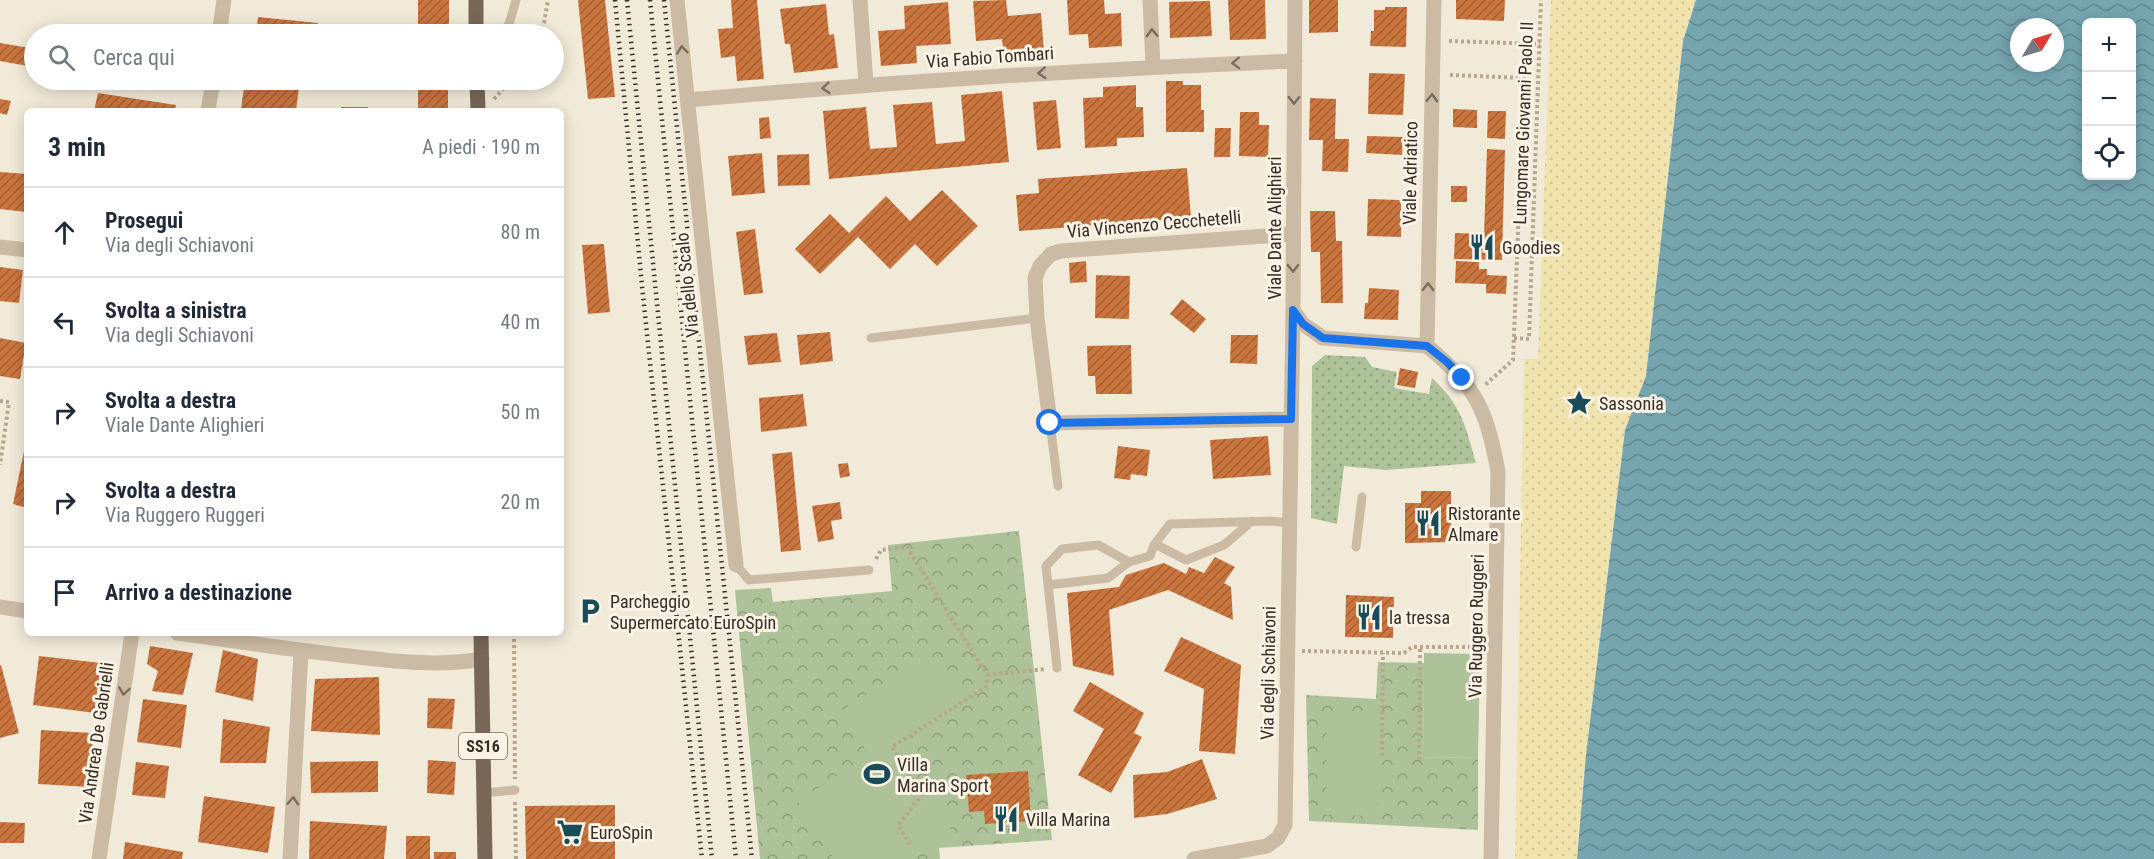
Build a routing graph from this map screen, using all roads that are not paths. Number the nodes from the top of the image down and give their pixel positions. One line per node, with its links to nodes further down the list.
1 (224, 0): 9 (street)
2 (476, 0): 10 (main road)
3 (516, 0): 11 (lane)
4 (677, 0): 17 (street, Via dello Scalo, one-way to 4)
5 (860, 0): 14 (street)
6 (1150, 0): 13 (street, one-way to 6)
7 (1295, 0): 12 (street, Viale Dante Alighieri)
8 (1434, 0): 26 (street, Viale Adriatico, one-way to 8)
9 (220, 24)
10 (476, 24)
11 (509, 24)
12 (1295, 61): 13 (street, Via Fabio Tombari, one-way to 13); 20 (street, Viale Dante Alighieri, one-way to 20)
13 (1153, 66): 14 (street, Via Fabio Tombari, one-way to 14)
14 (866, 84): 17 (street, Via Fabio Tombari, one-way to 17)
15 (211, 90): 18 (street)
16 (477, 90): 19 (main road)
17 (688, 100): 36 (street, Via dello Scalo)
18 (208, 108)
19 (478, 108)
20 (1292, 234): 23 (street, Viale Dante Alighieri, one-way to 23); 24 (street, Via Vincenzo Cecchetelli)
21 (0, 246): 22 (street)
22 (24, 250)
23 (1293, 310): 26 (street, Viale Dante Alighieri); 27 (street, Via degli Schiavoni)
24 (1037, 318): 25 (lane); 28 (street, Via Vincenzo Cecchetelli)
25 (871, 338)
26 (1427, 346): 53 (street, Via Ruggero Ruggeri)
27 (1291, 419): 28 (street); 32 (street, Via degli Schiavoni)
28 (1050, 423): 29 (lane)
29 (1058, 486)
30 (1362, 497): 34 (lane)
31 (1252, 522): 32 (lane); 33 (lane); 33 (lane)
32 (1290, 523): 52 (street, Via degli Schiavoni)
33 (1155, 544): 35 (lane)
34 (1356, 547)
35 (1129, 562): 38 (lane); 38 (lane)
36 (736, 565): 37 (lane)
37 (869, 570)
38 (1048, 585): 46 (lane)
39 (0, 608): 40 (street)
40 (24, 611)
41 (132, 636): 49 (street, Via Andrea De Gabrielli, one-way to 49)
42 (197, 636): 44 (street)
43 (481, 636): 45 (main road, SS16)
44 (301, 651): 45 (street); 50 (street, one-way to 44)
45 (482, 659): 48 (main road, SS16)
46 (1057, 668)
47 (515, 790): 48 (lane)
48 (484, 793): 51 (main road, SS16)
49 (99, 859)
50 (290, 859)
51 (485, 859)
52 (1194, 859)
53 (1491, 859)

